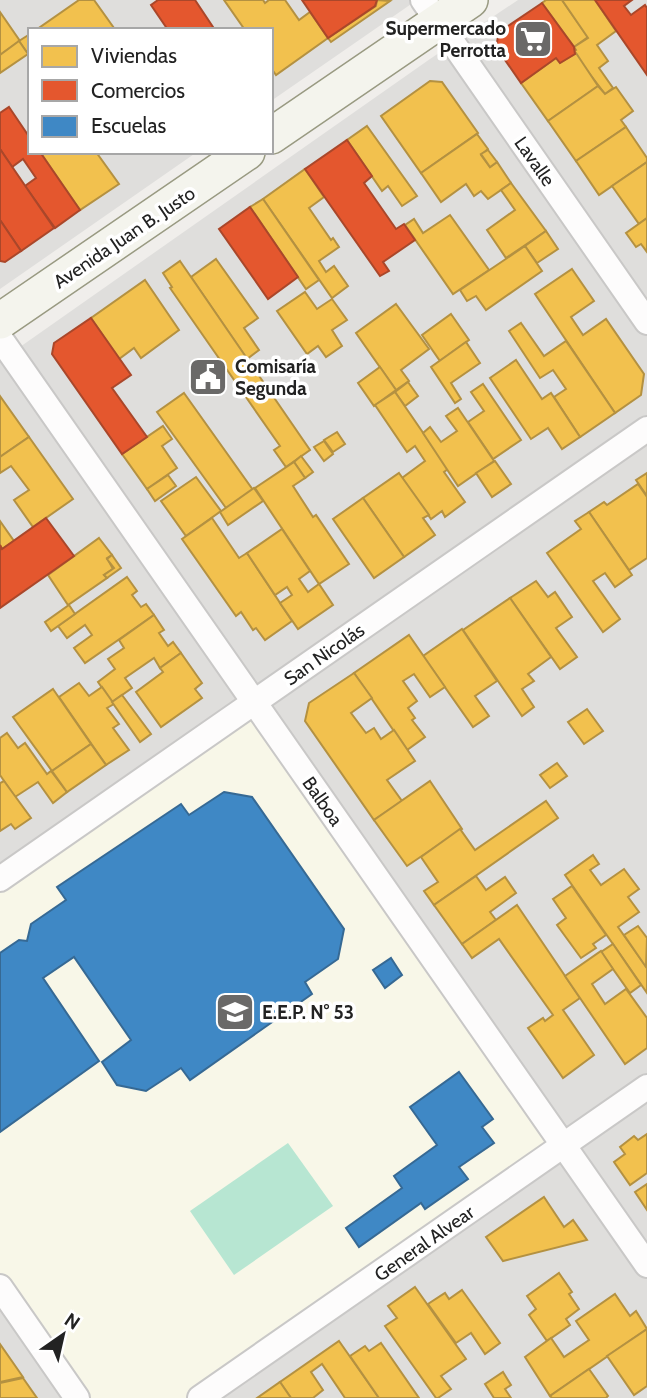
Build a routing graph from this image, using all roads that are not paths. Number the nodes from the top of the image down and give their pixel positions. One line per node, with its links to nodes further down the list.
1 (470, 0): 2 (main road)
2 (431, 11): 3 (main road); 6 (street, Lavalle)
3 (273, 134)
4 (244, 154): 5 (main road, Avenida Juan B. Justo)
5 (0, 321)
6 (647, 322)
7 (0, 338): 9 (street, Balboa)
8 (647, 429): 9 (street, San Nicolás)
9 (254, 702): 10 (street, San Nicolás); 12 (street, Balboa)
10 (0, 879)
11 (647, 1087): 12 (street, General Alvear)
12 (564, 1145): 13 (street, Balboa); 16 (street, General Alvear)
13 (647, 1265)
14 (0, 1287): 15 (street)
15 (77, 1398)
16 (200, 1398)

